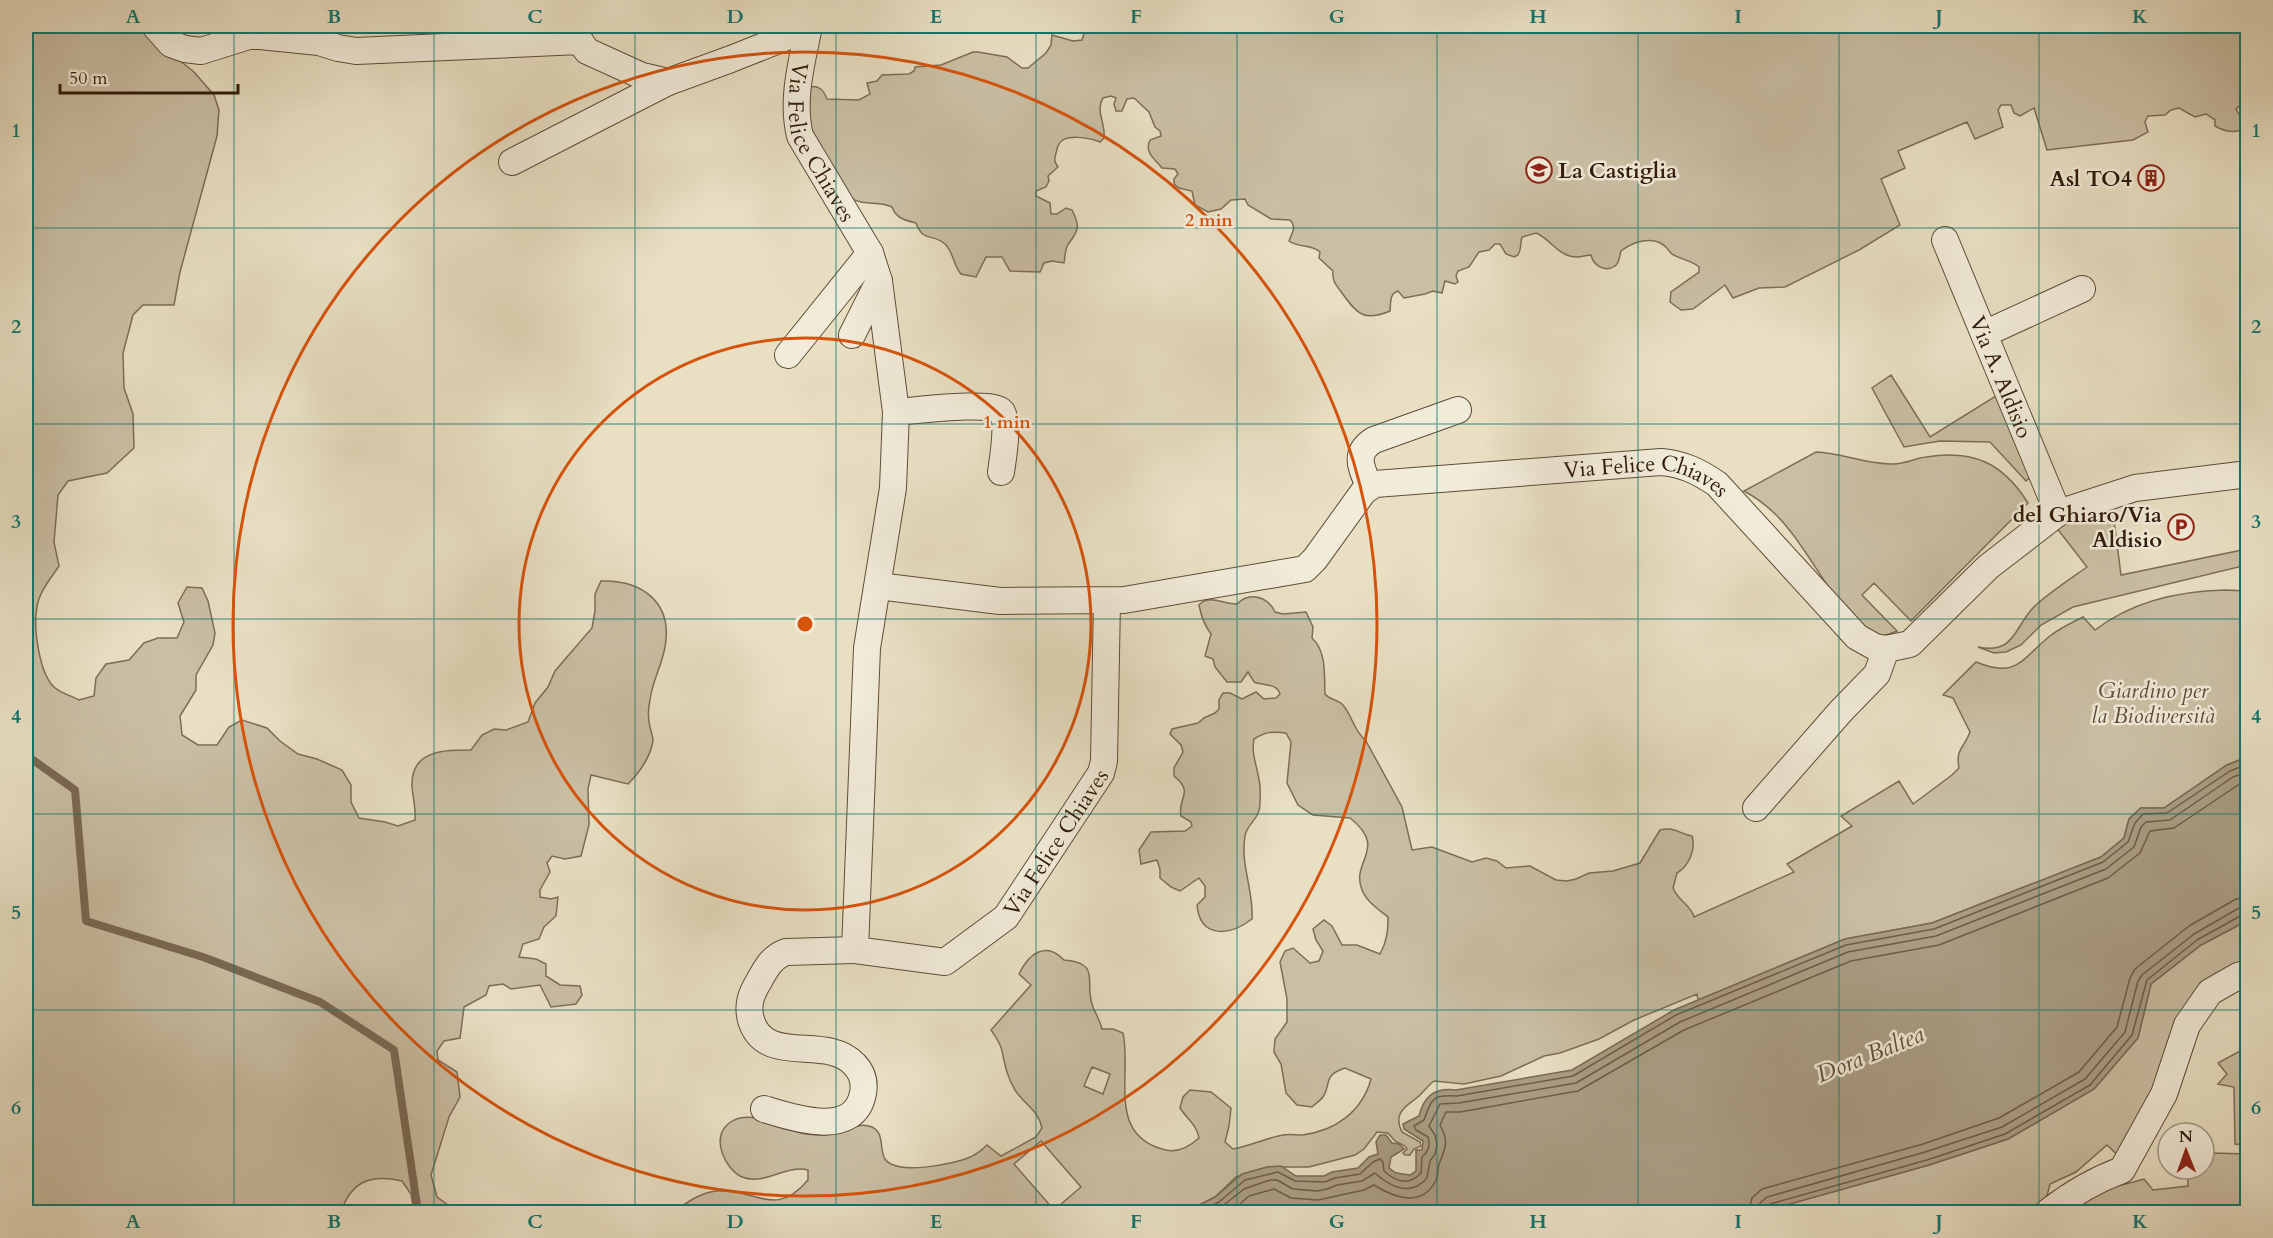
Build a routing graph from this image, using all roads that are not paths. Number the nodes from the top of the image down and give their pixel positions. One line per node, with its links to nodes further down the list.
1 (155, 26): 4 (street)
2 (809, 27): 5 (street); 8 (street, Via Felice Chiaves)
3 (580, 33): 4 (street); 5 (street)
4 (313, 34)
5 (668, 82): 6 (street)
6 (512, 162)
7 (1945, 240): 11 (street, Via A. Aldisio)
8 (870, 253): 9 (street, Via Felice Chiaves); 13 (street, Via Felice Chiaves)
9 (879, 280): 12 (street); 15 (street, Via Felice Chiaves)
10 (2082, 289): 11 (street)
11 (1984, 334): 19 (street, Via A. Aldisio)
12 (852, 335)
13 (788, 355)
14 (1458, 410): 18 (street)
15 (896, 412): 16 (street); 20 (street, Via Felice Chiaves)
16 (1001, 472)
17 (2247, 474): 19 (street)
18 (1369, 486): 21 (street); 22 (street, Via Felice Chiaves)
19 (2058, 513): 22 (street)
20 (878, 586): 21 (street); 24 (street, Via Felice Chiaves)
21 (1107, 601): 24 (street, Via Felice Chiaves)
22 (1886, 649): 23 (street)
23 (1756, 808)
24 (855, 950): 26 (street, Via Felice Chiaves)
25 (2247, 973): 27 (street)
26 (764, 1109)
27 (2048, 1212)

